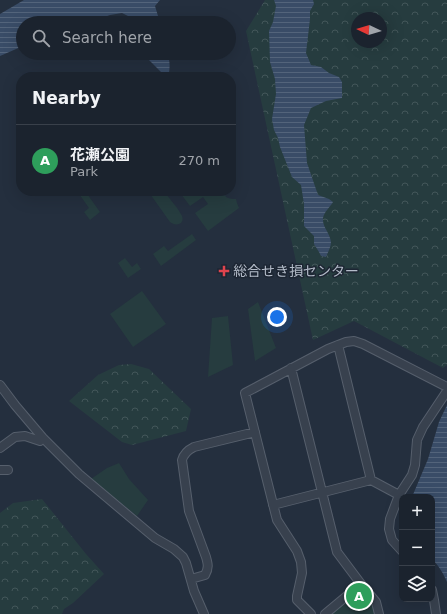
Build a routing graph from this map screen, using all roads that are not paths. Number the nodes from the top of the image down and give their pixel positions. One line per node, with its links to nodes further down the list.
1 (338, 345): 2 (street); 4 (street); 9 (street)
2 (291, 368): 6 (street); 10 (street)
3 (0, 386): 7 (street)
4 (447, 387)
5 (447, 391): 11 (street)
6 (254, 432): 13 (street); 15 (street)
7 (43, 438): 8 (street); 15 (street)
8 (0, 448)
9 (371, 480): 10 (street); 12 (street)
10 (322, 492): 13 (street); 16 (street)
11 (400, 494)
12 (399, 495): 14 (street)
13 (273, 505): 19 (street)
14 (399, 548)
15 (191, 579): 18 (street)
16 (361, 584): 20 (street); 21 (street)
17 (434, 602): 22 (street)
18 (204, 614)
19 (311, 614)
20 (324, 614)
21 (379, 614)
22 (434, 614)

